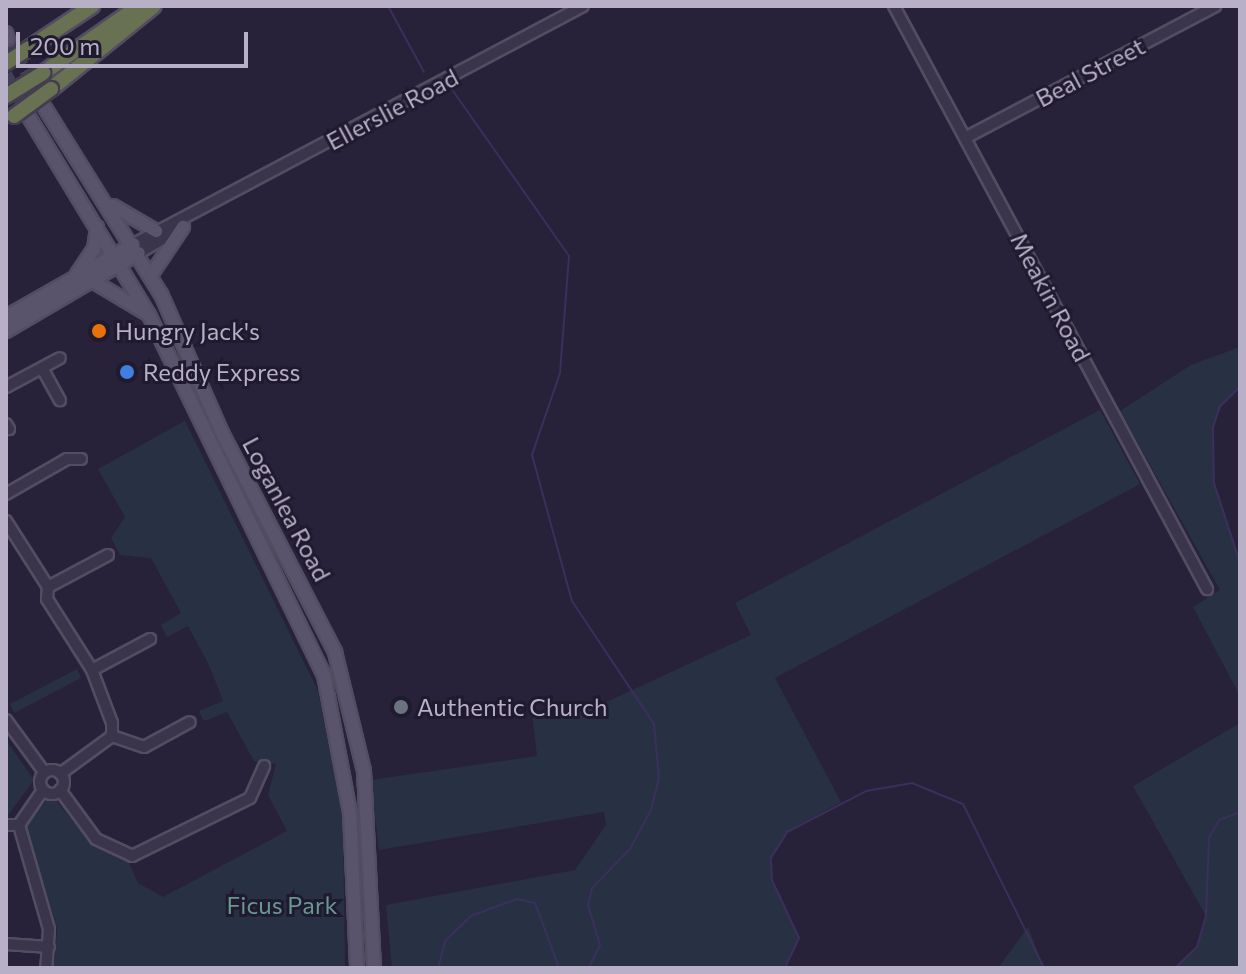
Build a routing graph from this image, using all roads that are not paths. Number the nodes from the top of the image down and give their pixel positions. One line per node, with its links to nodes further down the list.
1 (92, 6): 7 (highway, bridge)
2 (139, 6): 8 (highway, bridge)
3 (154, 6): 10 (highway, bridge)
4 (583, 6): 13 (street, Ellerslie Road)
5 (894, 6): 11 (street, Meakin Road)
6 (1215, 6): 11 (street, Beal Street)
7 (6, 63)
8 (6, 96)
9 (45, 108): 12 (main road, Loganlea Road)
10 (16, 118): 14 (main road, Loganlea Road)
11 (965, 138): 34 (street, Meakin Road)
12 (113, 206): 16 (main road); 17 (main road, Loganlea Road)
13 (201, 211): 15 (street, Ellerslie Road); 16 (street, Ellerslie Road)
14 (97, 227): 18 (main road, Loganlea Road); 20 (main road)
15 (183, 227): 17 (street, Ellerslie Road); 19 (main road)
16 (156, 231): 17 (street, Ellerslie Road)
17 (136, 248): 18 (main road); 19 (main road, Loganlea Road)
18 (117, 259): 20 (main road); 21 (main road); 22 (main road, Loganlea Road)
19 (151, 275): 51 (main road, Loganlea Road)
20 (75, 277): 23 (main road)
21 (91, 280): 22 (main road); 24 (main road)
22 (149, 315): 50 (main road, Loganlea Road)
23 (6, 317)
24 (6, 331)
25 (60, 358): 26 (street)
26 (42, 368): 27 (street); 28 (street)
27 (7, 383)
28 (60, 400)
29 (81, 459): 30 (street)
30 (6, 494)
31 (6, 521): 33 (street)
32 (108, 555): 33 (street)
33 (48, 587): 36 (street)
34 (1207, 589)
35 (150, 639): 36 (street)
36 (92, 670): 39 (street)
37 (6, 720): 41 (street)
38 (190, 722): 39 (street)
39 (112, 736): 42 (street)
40 (264, 766): 44 (street)
41 (44, 772): 42 (street); 43 (street)
42 (60, 774): 44 (street)
43 (43, 790): 44 (street); 46 (street)
44 (60, 790)
45 (6, 825): 46 (street)
46 (19, 825): 48 (street)
47 (6, 944): 48 (street)
48 (49, 947): 49 (street)
49 (46, 968)
50 (357, 968)
51 (374, 968)

